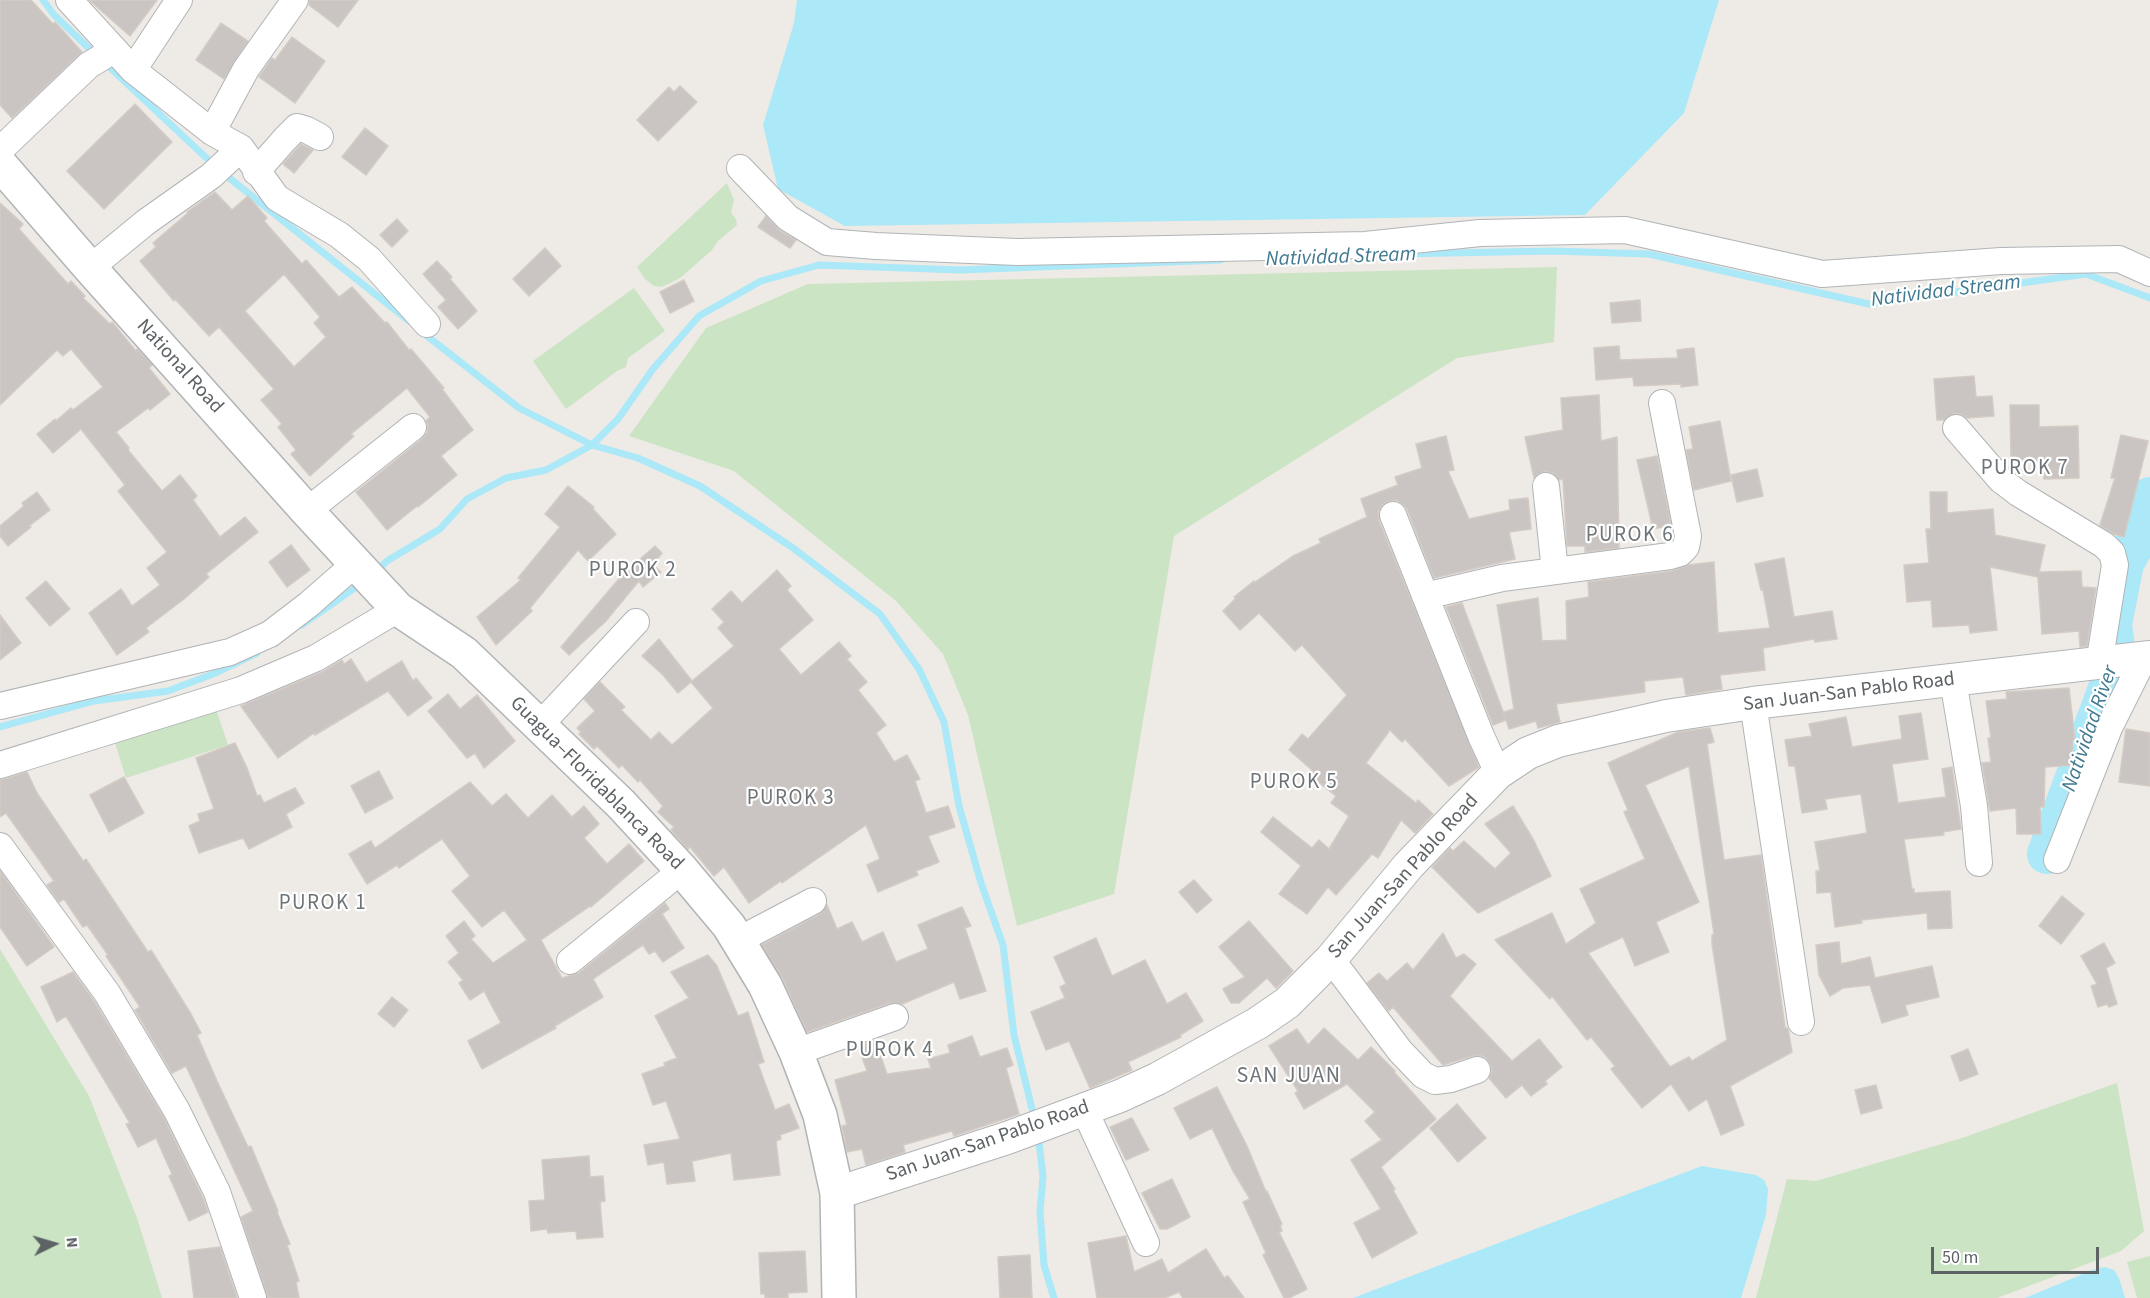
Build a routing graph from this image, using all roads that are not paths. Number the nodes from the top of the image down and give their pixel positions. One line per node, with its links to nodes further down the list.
1 (69, 0): 4 (street)
2 (179, 0): 5 (street)
3 (295, 0): 6 (street)
4 (102, 56): 5 (street); 8 (street)
5 (133, 70): 6 (street)
6 (212, 132): 9 (street)
7 (320, 137): 12 (street)
8 (0, 150)
9 (226, 162): 12 (street); 13 (street)
10 (0, 164): 13 (main road, National Road)
11 (740, 168): 14 (street)
12 (256, 172): 15 (street)
13 (90, 268): 20 (main road, National Road)
14 (2150, 273)
15 (427, 324)
16 (1662, 403): 23 (street)
17 (413, 427): 20 (street)
18 (1956, 428): 27 (street)
19 (1546, 486): 23 (street)
20 (307, 511): 22 (main road, National Road)
21 (1393, 515): 24 (street)
22 (363, 571): 25 (main road, Guagua–Floridablanca Road); 30 (street)
23 (1555, 571): 24 (street)
24 (1425, 596): 33 (street)
25 (398, 609): 31 (main road, Guagua–Floridablanca Road); 32 (street)
26 (636, 622): 31 (street)
27 (2127, 661): 28 (street, San Juan-San Pablo Road); 35 (street)
28 (1953, 680): 29 (street, San Juan-San Pablo Road); 36 (street)
29 (1753, 703): 33 (street, San Juan-San Pablo Road); 43 (street)
30 (0, 706)
31 (539, 726): 37 (main road, Guagua–Floridablanca Road)
32 (0, 765)
33 (1498, 773): 40 (street, San Juan-San Pablo Road)
34 (0, 846): 49 (street)
35 (2057, 860)
36 (1979, 862)
37 (681, 870): 39 (main road, Guagua–Floridablanca Road); 41 (street)
38 (813, 900): 39 (street)
39 (739, 940): 44 (main road, Guagua–Floridablanca Road)
40 (1331, 959): 45 (street); 46 (street, San Juan-San Pablo Road)
41 (570, 961)
42 (894, 1017): 44 (street)
43 (1801, 1022)
44 (796, 1052): 47 (main road, Guagua–Floridablanca Road)
45 (1477, 1070)
46 (1070, 1115): 47 (street, San Juan-San Pablo Road); 48 (street)
47 (837, 1193): 50 (main road, Guagua–Floridablanca Road)
48 (1146, 1243)
49 (253, 1298)
50 (839, 1298)

